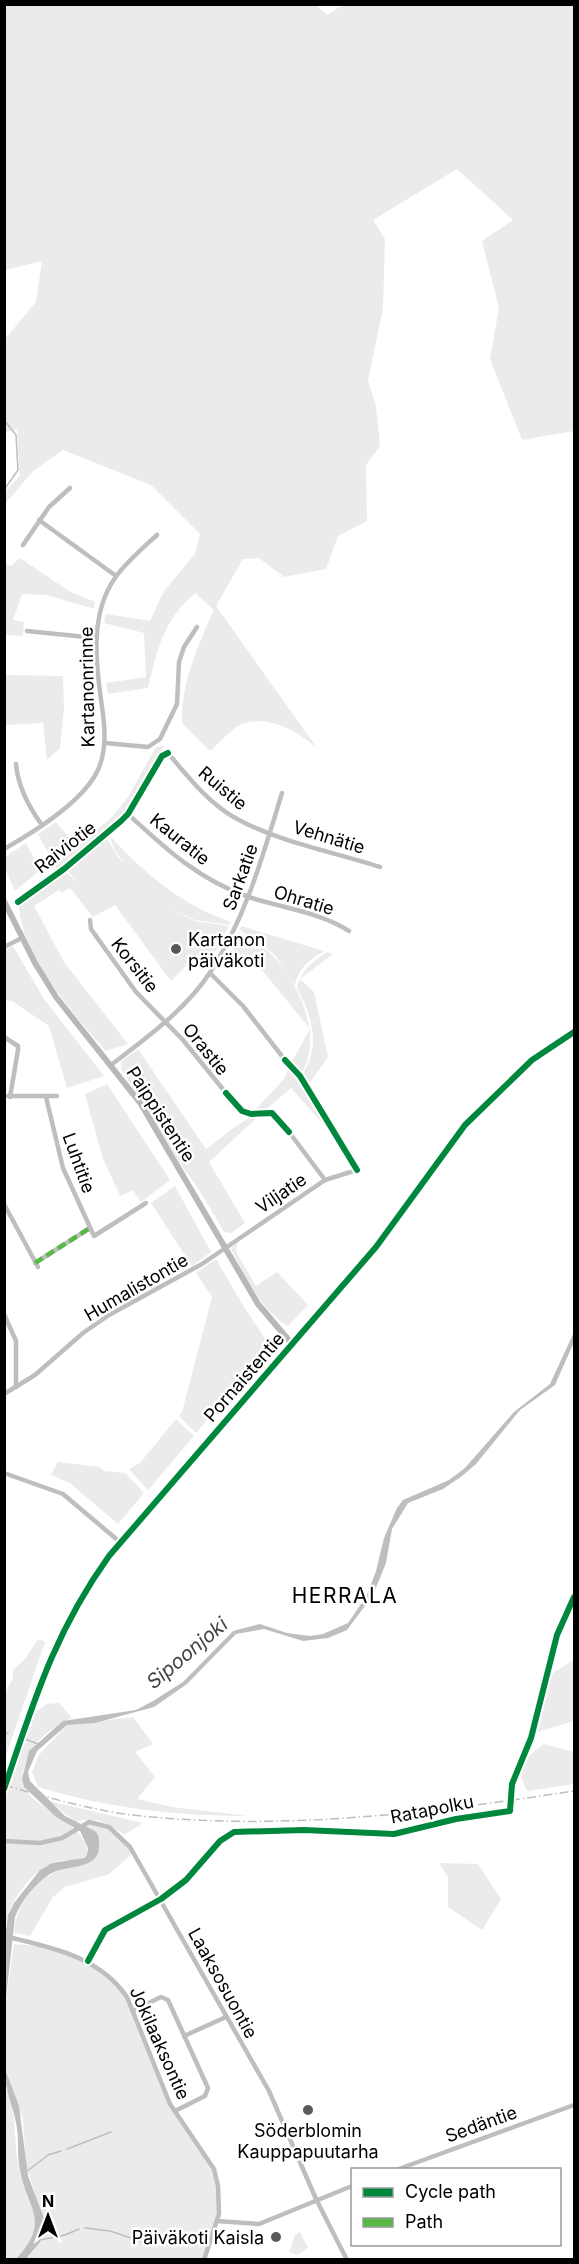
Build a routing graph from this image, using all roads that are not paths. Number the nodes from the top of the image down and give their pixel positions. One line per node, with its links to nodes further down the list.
1 (70, 488): 2 (street)
2 (39, 520): 4 (street); 5 (street)
3 (157, 535): 5 (street, Kartanonrinne)
4 (23, 545)
5 (116, 576): 8 (street, Kartanonrinne)
6 (197, 627): 9 (street)
7 (27, 631): 8 (street)
8 (96, 638): 9 (street, Kartanonrinne)
9 (105, 743): 14 (street, Kartanonrinne)
10 (168, 753): 15 (street, Ruistie)
11 (16, 764): 14 (street)
12 (282, 793): 15 (street, Sarkatie)
13 (128, 814): 18 (street, Kauratie)
14 (42, 825): 16 (street, Kartanonrinne)
15 (269, 834): 17 (street, Vehnätie); 18 (street, Sarkatie)
16 (4, 849)
17 (380, 867)
18 (249, 897): 21 (street, Ohratie); 24 (street, Sarkatie)
19 (4, 901): 22 (street, Paippistentie)
20 (90, 920): 25 (street, Korsitie)
21 (349, 931)
22 (22, 938): 23 (street); 29 (street, Paippistentie)
23 (4, 946)
24 (210, 973): 25 (street, Sarkatie); 28 (street)
25 (165, 1022): 29 (street, Sarkatie); 30 (street, Orastie)
26 (574, 1032): 42 (street, Pornaistentie)
27 (4, 1037): 31 (street)
28 (285, 1060)
29 (111, 1065): 40 (street, Paippistentie)
30 (226, 1093)
31 (7, 1096): 33 (street)
32 (57, 1096): 33 (street)
33 (46, 1098): 39 (street, Luhtitie)
34 (290, 1132): 36 (street)
35 (357, 1170): 36 (street, Viljatie)
36 (325, 1180): 40 (street, Viljatie)
37 (146, 1203): 39 (street, Luhtitie)
38 (4, 1204): 39 (street)
39 (90, 1228)
40 (224, 1247): 42 (street, Paippistentie); 43 (street, Humalistontie)
41 (4, 1314): 43 (street)
42 (292, 1344): 46 (street, Pornaistentie)
43 (16, 1388): 44 (street, Humalistontie)
44 (4, 1394)
45 (4, 1473): 46 (street)
46 (121, 1543): 48 (street, Pornaistentie)
47 (574, 1597): 50 (street, Ratapolku)
48 (4, 1789)
49 (4, 1841): 50 (street, Laaksosuontie)
50 (161, 1899): 52 (street); 54 (street, Laaksosuontie)
51 (4, 1936): 52 (street, Jokilaaksontie)
52 (88, 1961): 53 (street, Jokilaaksontie)
53 (134, 2010): 55 (street); 57 (street, Jokilaaksontie)
54 (226, 2017): 55 (street); 60 (street, Laaksosuontie)
55 (184, 2036): 57 (street)
56 (574, 2105): 58 (street, Sedäntie)
57 (175, 2111): 61 (street, Jokilaaksontie)
58 (399, 2168)
59 (351, 2186): 60 (street)
60 (316, 2199): 61 (street); 63 (street, Laaksosuontie)
61 (218, 2221): 62 (street, Jokilaaksontie)
62 (204, 2259)
63 (347, 2259)

